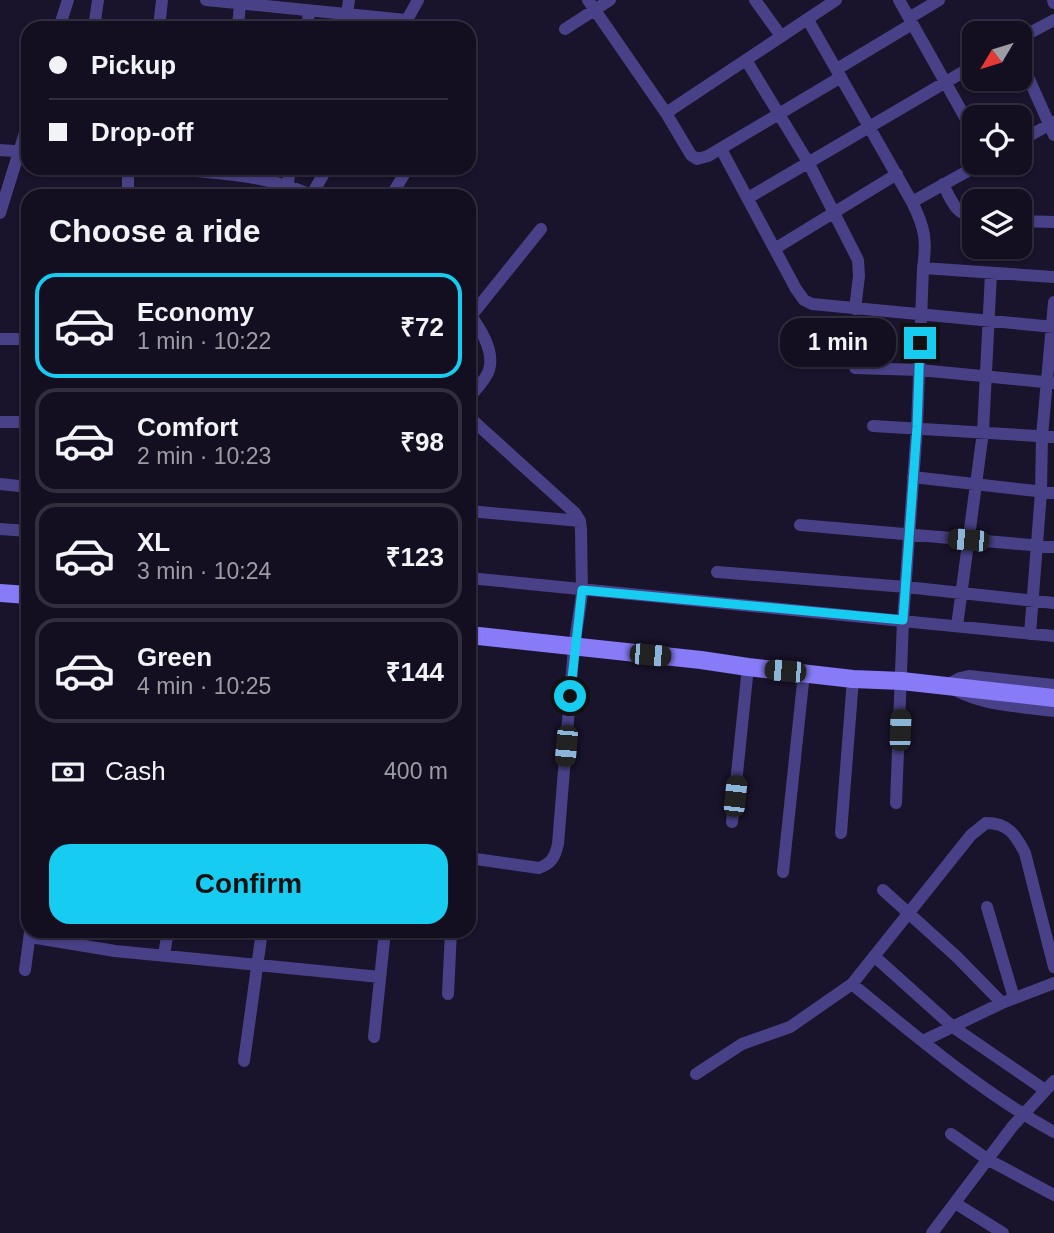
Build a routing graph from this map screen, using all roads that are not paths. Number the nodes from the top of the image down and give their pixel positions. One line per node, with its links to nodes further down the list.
1 (68, 0): 19 (street)
2 (98, 0): 20 (street)
3 (162, 0): 21 (street)
4 (206, 0): 12 (street)
5 (348, 0): 16 (street)
6 (418, 0): 25 (street)
7 (610, 0): 14 (street)
8 (755, 0): 29 (street)
9 (836, 0): 17 (street)
10 (899, 0): 26 (street)
11 (939, 0): 26 (street)
12 (240, 3): 13 (street); 22 (street)
13 (260, 3): 15 (street)
14 (591, 5): 27 (street); 36 (street)
15 (309, 12): 16 (street); 23 (street)
16 (347, 15): 24 (street)
17 (807, 20): 29 (street); 31 (street)
18 (1054, 20): 28 (street)
19 (61, 21)
20 (95, 21)
21 (160, 21)
22 (238, 21)
23 (308, 21)
24 (385, 21)
25 (406, 21)
26 (911, 21): 31 (street); 33 (street)
27 (565, 29)
28 (1032, 32)
29 (781, 36): 30 (street)
30 (746, 60): 36 (street); 37 (street)
31 (839, 73): 37 (street); 38 (street)
32 (962, 73): 33 (street)
33 (945, 83): 35 (street); 38 (street)
34 (1032, 84): 39 (street)
35 (962, 112)
36 (666, 113): 41 (street)
37 (779, 113): 41 (street); 45 (street)
38 (869, 125): 45 (street); 46 (street)
39 (1052, 127): 40 (street)
40 (1032, 136)
41 (721, 149): 53 (street)
42 (0, 150): 43 (street)
43 (21, 151)
44 (21, 159): 56 (street)
45 (808, 162): 53 (street); 55 (street)
46 (897, 174): 54 (street); 55 (street)
47 (962, 174): 51 (street)
48 (241, 175): 50 (street)
49 (289, 175): 50 (street)
50 (288, 184): 52 (street)
51 (943, 184): 54 (street); 57 (street)
52 (298, 189)
53 (748, 198): 61 (street)
54 (912, 202): 62 (street)
55 (835, 212): 61 (street); 67 (street)
56 (0, 213)
57 (962, 214)
58 (1032, 221): 59 (street)
59 (1054, 222)
60 (541, 229): 66 (street)
61 (776, 248): 67 (street)
62 (923, 268): 63 (street); 68 (street)
63 (991, 273): 64 (street); 69 (street)
64 (1054, 276)
65 (1054, 302): 71 (street)
66 (476, 307)
67 (855, 309): 68 (street)
68 (921, 316): 69 (street); 75 (street)
69 (989, 322): 71 (street); 76 (street)
70 (476, 323): 78 (street)
71 (1053, 327): 77 (street)
72 (0, 339): 73 (street)
73 (21, 339)
74 (855, 368): 75 (street)
75 (919, 370): 76 (street); 83 (street)
76 (987, 376): 77 (street); 84 (street)
77 (1051, 383): 85 (street)
78 (476, 388)
79 (0, 422): 80 (street)
80 (21, 422)
81 (476, 423): 92 (street)
82 (873, 426): 83 (street)
83 (917, 427): 84 (street); 86 (street)
84 (983, 432): 85 (street); 88 (street)
85 (1048, 436): 90 (street)
86 (913, 477): 88 (street); 96 (street)
87 (0, 484): 89 (street)
88 (975, 484): 90 (street); 97 (street)
89 (21, 486)
90 (1048, 492): 98 (street)
91 (476, 512): 92 (street)
92 (580, 521): 103 (street)
93 (800, 525): 96 (street)
94 (0, 529): 95 (street)
95 (21, 530)
96 (910, 535): 97 (street); 102 (street)
97 (968, 540): 98 (street); 105 (street)
98 (1037, 546): 99 (street); 107 (street)
99 (1054, 547)
100 (717, 572): 102 (street)
101 (476, 579): 103 (street)
102 (906, 587): 105 (street); 109 (street)
103 (582, 592): 109 (street); 114 (street)
104 (0, 593): 106 (street)
105 (961, 593): 107 (street); 110 (street)
106 (21, 594)
107 (1033, 600): 108 (street); 111 (street)
108 (1054, 603)
109 (903, 624): 110 (street); 118 (street)
110 (957, 626): 111 (street)
111 (1030, 634): 113 (street)
112 (476, 636): 114 (street)
113 (1054, 636)
114 (574, 647): 115 (street); 126 (street)
115 (748, 667): 116 (street); 124 (street)
116 (804, 673): 117 (street); 127 (street)
117 (853, 679): 118 (street); 125 (street)
118 (902, 681): 119 (street); 123 (street)
119 (947, 685): 120 (street); 121 (street); 122 (street)
120 (1054, 685)
121 (1054, 698)
122 (1054, 711)
123 (896, 803)
124 (732, 822)
125 (841, 833)
126 (476, 859)
127 (783, 872)
128 (883, 890): 130 (street)
129 (987, 907): 146 (street)
130 (908, 911): 138 (street); 140 (street); 146 (street)
131 (29, 938): 141 (street)
132 (46, 938): 137 (street)
133 (167, 938): 137 (street)
134 (261, 938): 139 (street)
135 (384, 938): 142 (street)
136 (451, 938): 145 (street)
137 (164, 955): 139 (street)
138 (874, 956): 144 (street); 147 (street)
139 (258, 966): 142 (street); 150 (street)
140 (1054, 967)
141 (24, 970)
142 (380, 976): 148 (street)
143 (1054, 983): 146 (street)
144 (852, 984): 149 (street); 151 (street)
145 (448, 994)
146 (1008, 1000): 147 (street)
147 (953, 1027): 149 (street); 152 (street)
148 (374, 1037)
149 (923, 1041): 153 (street)
150 (244, 1061)
151 (696, 1074)
152 (1049, 1086): 153 (street)
153 (1023, 1114): 154 (street); 156 (street)
154 (1054, 1132)
155 (951, 1134): 156 (street)
156 (987, 1159): 157 (street); 158 (street)
157 (1054, 1195)
158 (955, 1203): 159 (street); 160 (street)
159 (997, 1232)
160 (932, 1233)

